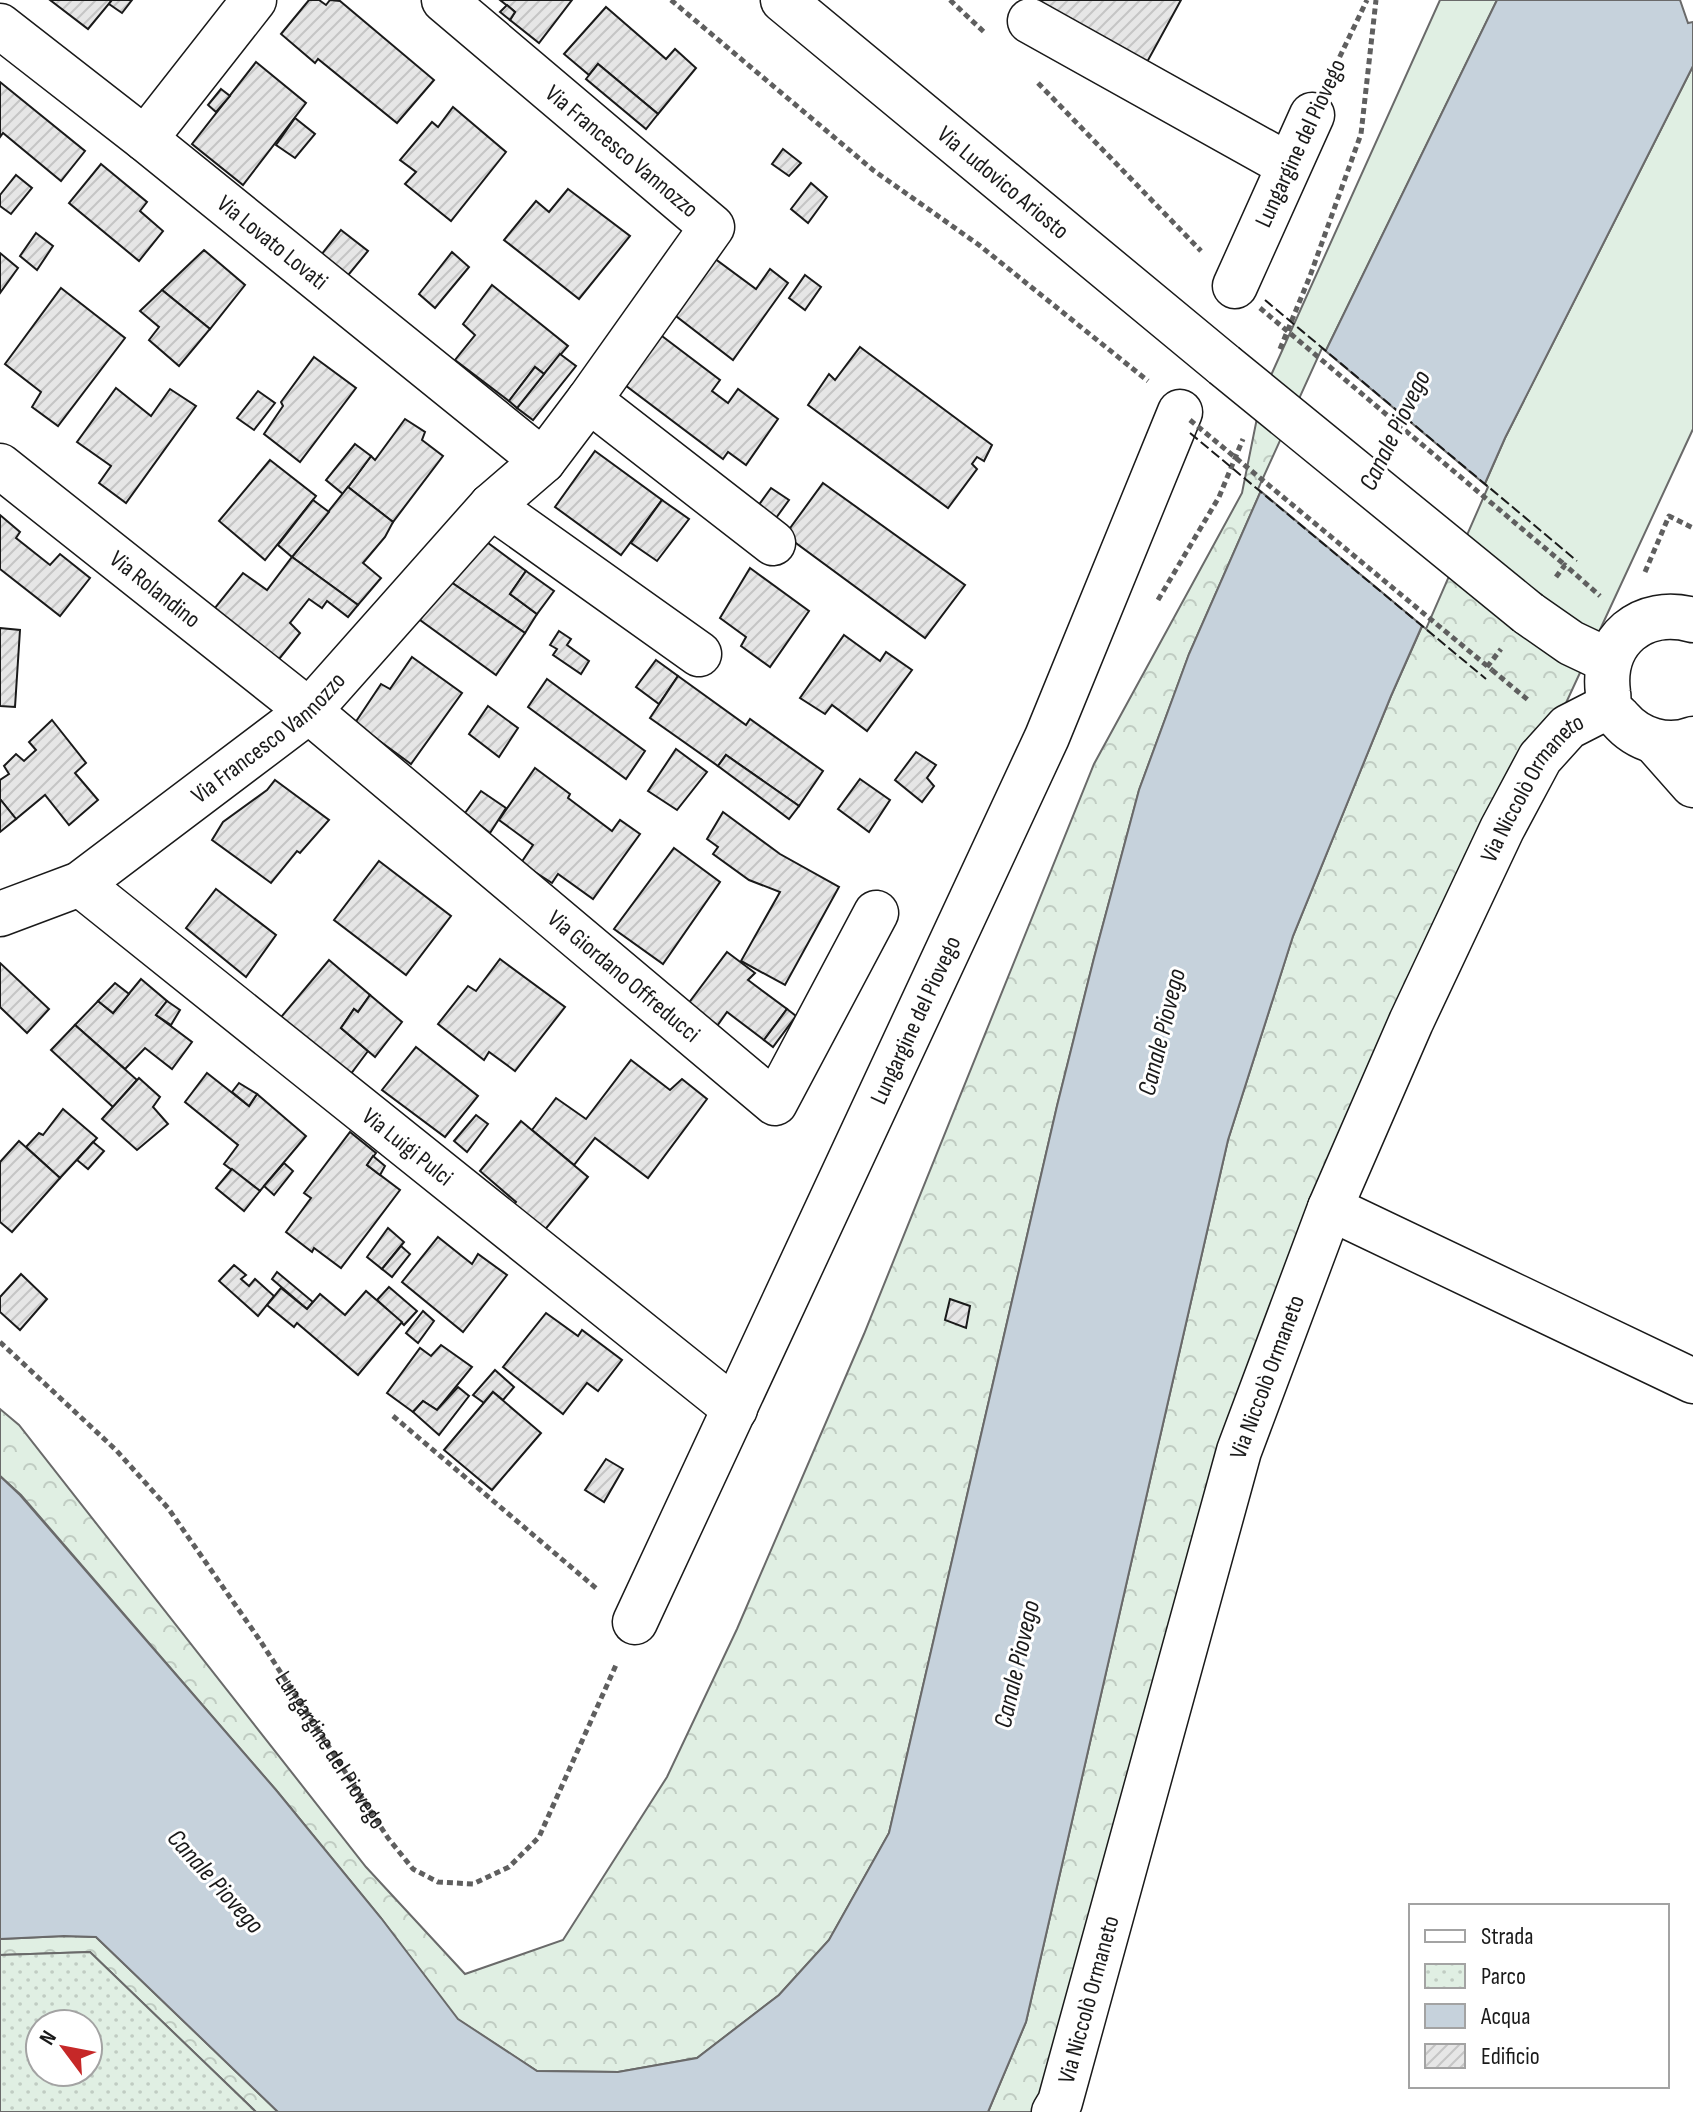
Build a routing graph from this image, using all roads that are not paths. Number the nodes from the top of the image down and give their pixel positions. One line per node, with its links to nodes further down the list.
1 (254, 0): 7 (street)
2 (444, 0): 10 (street, Via Francesco Vannozzo)
3 (783, 0): 18 (street, Via Ludovico Ariosto, bridge)
4 (0, 26): 7 (street, Via Lovato Lovati)
5 (1012, 30): 8 (street)
6 (1312, 115): 8 (street, Lungargine del Piovego)
7 (145, 139): 12 (street, Via Lovato Lovati)
8 (1288, 165): 9 (street, Lungargine del Piovego)
9 (1247, 297)
10 (589, 400): 12 (street, Via Francesco Vannozzo); 15 (street)
11 (1176, 406): 28 (street, Lungargine del Piovego)
12 (543, 461): 14 (street, Via Francesco Vannozzo)
13 (0, 466): 20 (street, Via Rolandino)
14 (491, 506): 17 (street); 20 (street, Via Francesco Vannozzo)
15 (773, 543)
16 (1693, 619): 18 (street)
17 (699, 654)
18 (1609, 661): 19 (street)
19 (1609, 706): 21 (street); 26 (street, Via Niccolò Ormaneto)
20 (309, 711): 23 (street, Via Francesco Vannozzo); 24 (street, Via Giordano Offreducci)
21 (1674, 740): 22 (street)
22 (1693, 785)
23 (80, 884): 25 (street, Via Francesco Vannozzo); 28 (street, Via Luigi Pulci)
24 (876, 913)
25 (0, 914)
26 (1330, 1208): 27 (street); 30 (street, Via Niccolò Ormaneto)
27 (1693, 1381)
28 (735, 1409): 29 (street, Lungargine del Piovego)
29 (635, 1622)
30 (1054, 2112)

